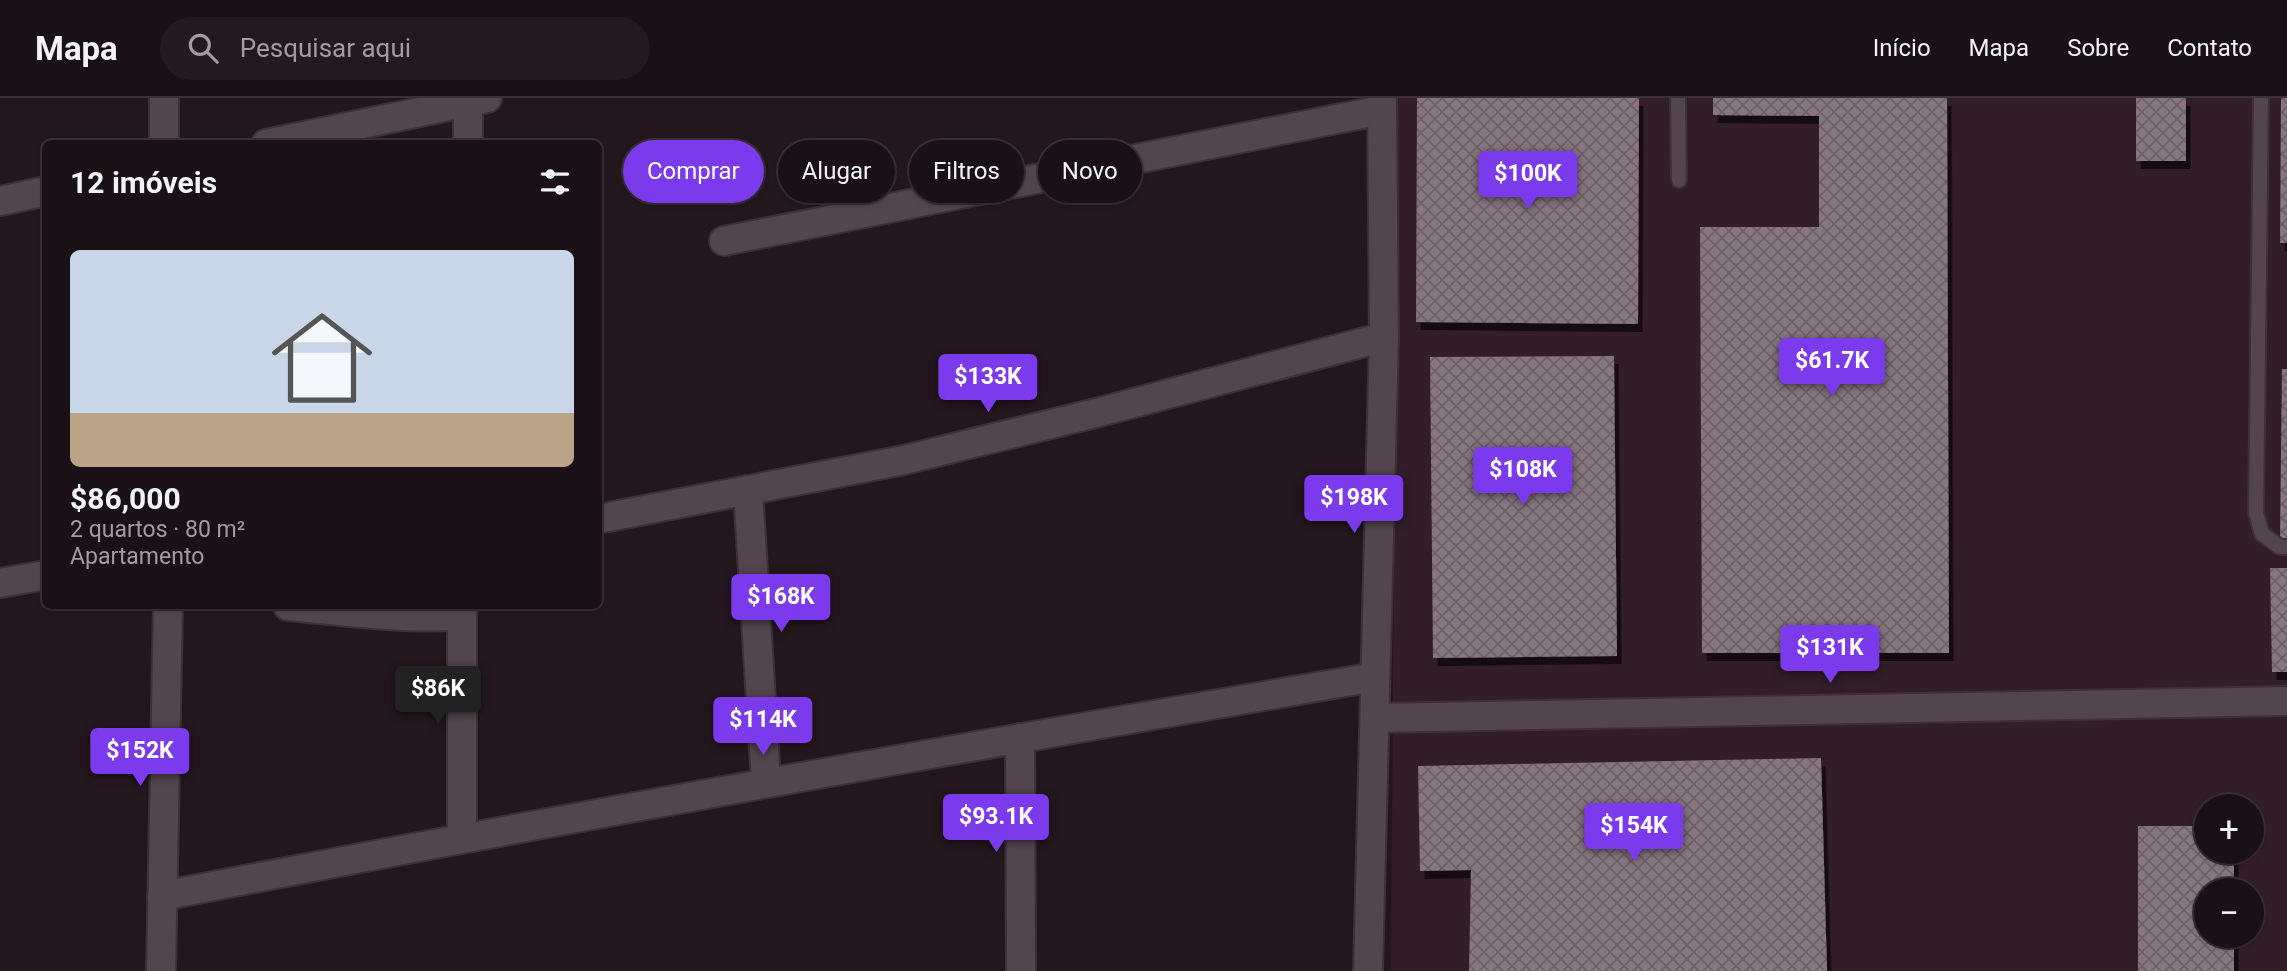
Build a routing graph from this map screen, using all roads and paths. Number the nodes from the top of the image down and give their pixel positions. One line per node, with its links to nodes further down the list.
1 (164, 98): 6 (street)
2 (1678, 98): 9 (lane)
3 (2260, 98): 16 (lane)
4 (478, 100): 7 (street); 8 (street)
5 (1382, 104): 12 (street); 13 (street)
6 (164, 140)
7 (285, 140)
8 (469, 140)
9 (1679, 180)
10 (42, 192): 11 (street)
11 (0, 201)
12 (724, 241)
13 (1384, 337): 14 (street); 22 (street)
14 (748, 490): 15 (street); 26 (street)
15 (602, 518)
16 (2287, 547)
17 (42, 576): 18 (street)
18 (0, 583)
19 (168, 609): 28 (street)
20 (324, 609): 21 (street)
21 (463, 610): 27 (street)
22 (1375, 677): 24 (street); 25 (street)
23 (2287, 701): 24 (street)
24 (1375, 718): 31 (street)
25 (1020, 737): 26 (street); 30 (street)
26 (766, 782): 27 (street)
27 (462, 837): 28 (street)
28 (162, 895): 29 (street)
29 (161, 971)
30 (1021, 971)
31 (1368, 971)

